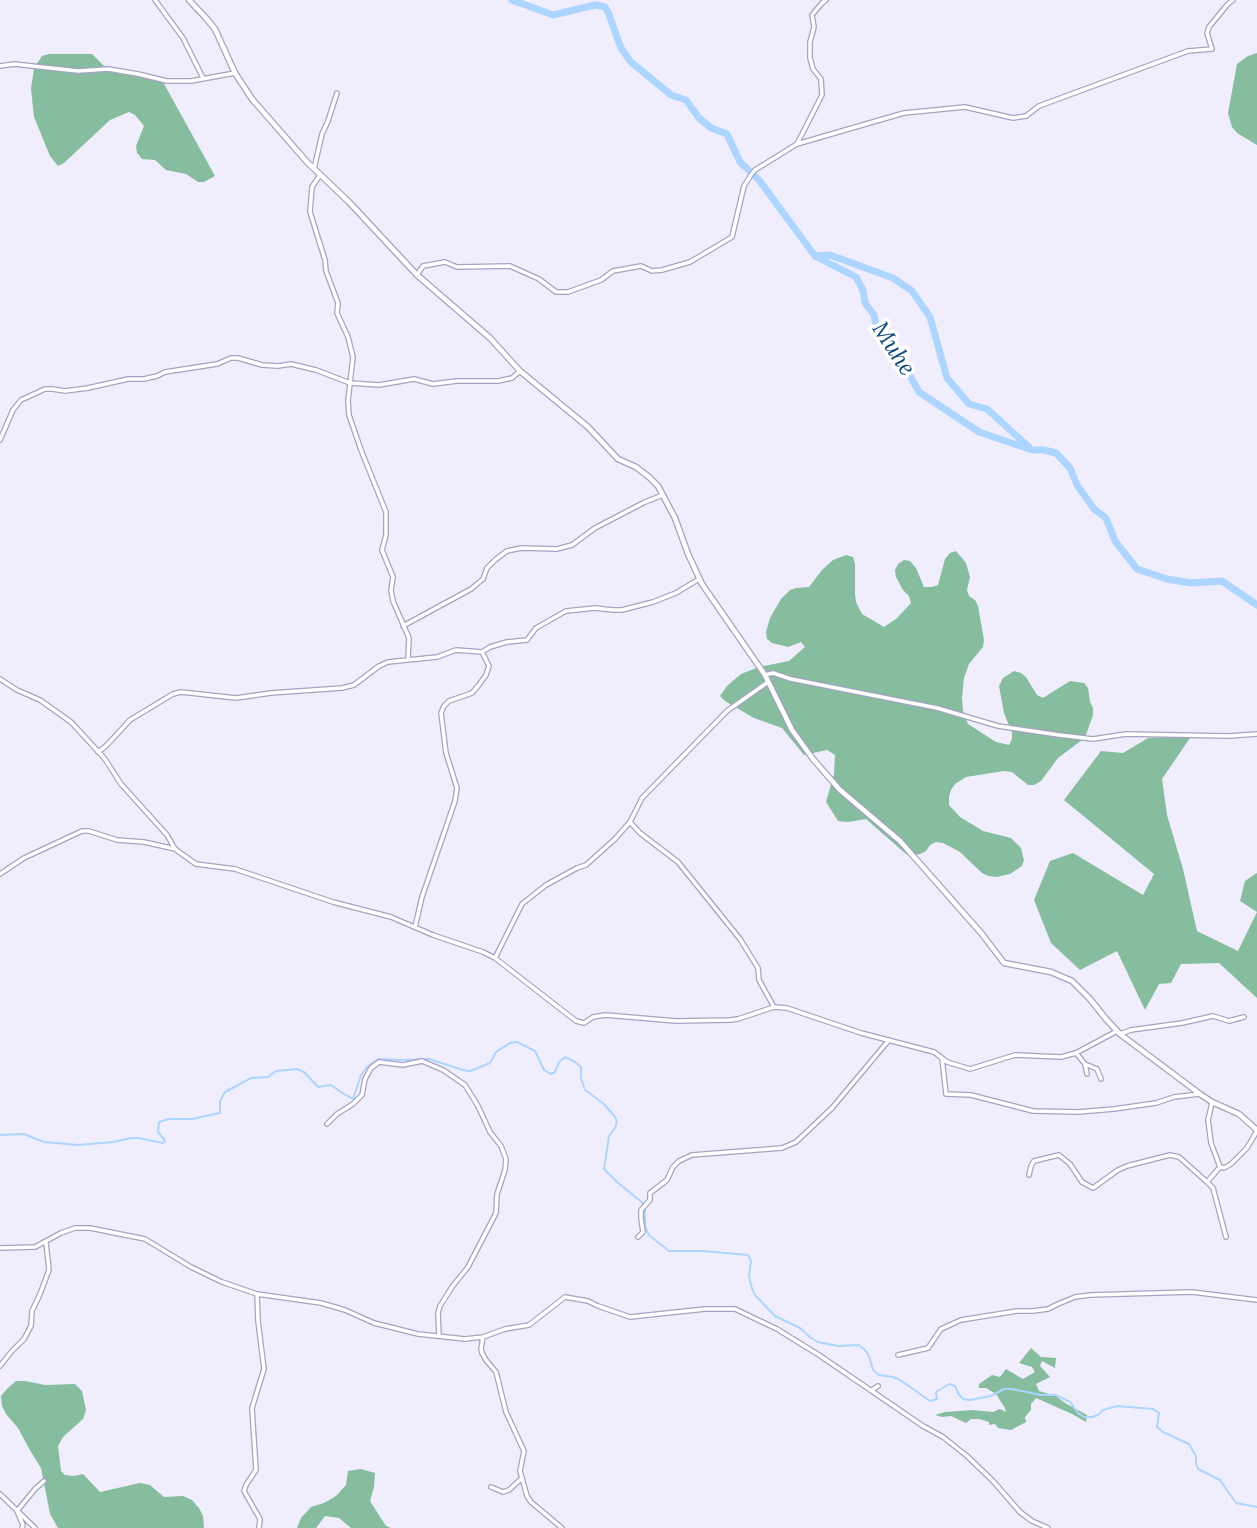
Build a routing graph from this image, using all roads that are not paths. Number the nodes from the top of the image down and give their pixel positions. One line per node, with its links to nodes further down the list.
1 (155, 0): 7 (street)
2 (189, 0): 6 (main road)
3 (826, 0): 9 (street)
4 (1233, 0): 9 (street)
5 (0, 66): 7 (street)
6 (235, 73): 7 (street); 10 (main road)
7 (204, 79)
8 (337, 93): 10 (street)
9 (797, 144): 12 (street)
10 (314, 169): 11 (main road)
11 (320, 175): 12 (main road); 14 (street)
12 (417, 275): 13 (main road)
13 (520, 372): 14 (street); 16 (main road)
14 (350, 383): 15 (street); 18 (street)
15 (0, 440)
16 (663, 495): 17 (main road); 18 (street)
17 (699, 579): 19 (street); 21 (main road)
18 (404, 625): 20 (street)
19 (482, 652): 20 (street); 29 (street)
20 (408, 659): 25 (street)
21 (765, 675): 23 (main road); 24 (street)
22 (0, 678): 25 (street)
23 (768, 681): 26 (street); 33 (main road)
24 (1257, 734)
25 (98, 752): 27 (street)
26 (630, 822): 30 (street); 31 (street)
27 (175, 849): 28 (street); 29 (street)
28 (0, 874)
29 (415, 927): 30 (street)
30 (495, 958): 31 (street)
31 (774, 1006): 34 (street)
32 (1244, 1017): 33 (street)
33 (1118, 1033): 35 (street); 40 (main road)
34 (889, 1040): 36 (street); 47 (street)
35 (1076, 1053): 36 (street); 37 (street)
36 (942, 1058): 40 (street)
37 (1085, 1064): 38 (street); 39 (street)
38 (1087, 1074)
39 (1101, 1079)
40 (1200, 1094): 41 (main road)
41 (1212, 1102): 43 (main road); 44 (street)
42 (327, 1124): 53 (street)
43 (1257, 1130): 44 (street)
44 (1220, 1167): 46 (street)
45 (1029, 1175): 46 (street)
46 (1207, 1182): 48 (street)
47 (638, 1237)
48 (1226, 1237)
49 (46, 1242): 50 (street); 51 (street); 56 (street)
50 (0, 1248)
51 (257, 1294): 53 (street); 66 (street)
52 (1257, 1300): 55 (street)
53 (439, 1336): 54 (street)
54 (483, 1337): 58 (street); 59 (street)
55 (898, 1355)
56 (0, 1366)
57 (878, 1386): 58 (street)
58 (873, 1390): 68 (street)
59 (522, 1478): 61 (street); 67 (street)
60 (44, 1481): 63 (street)
61 (491, 1487)
62 (0, 1494): 63 (street)
63 (17, 1511): 64 (street); 65 (street)
64 (22, 1528)
65 (35, 1528)
66 (259, 1528)
67 (562, 1528)
68 (1048, 1528)

